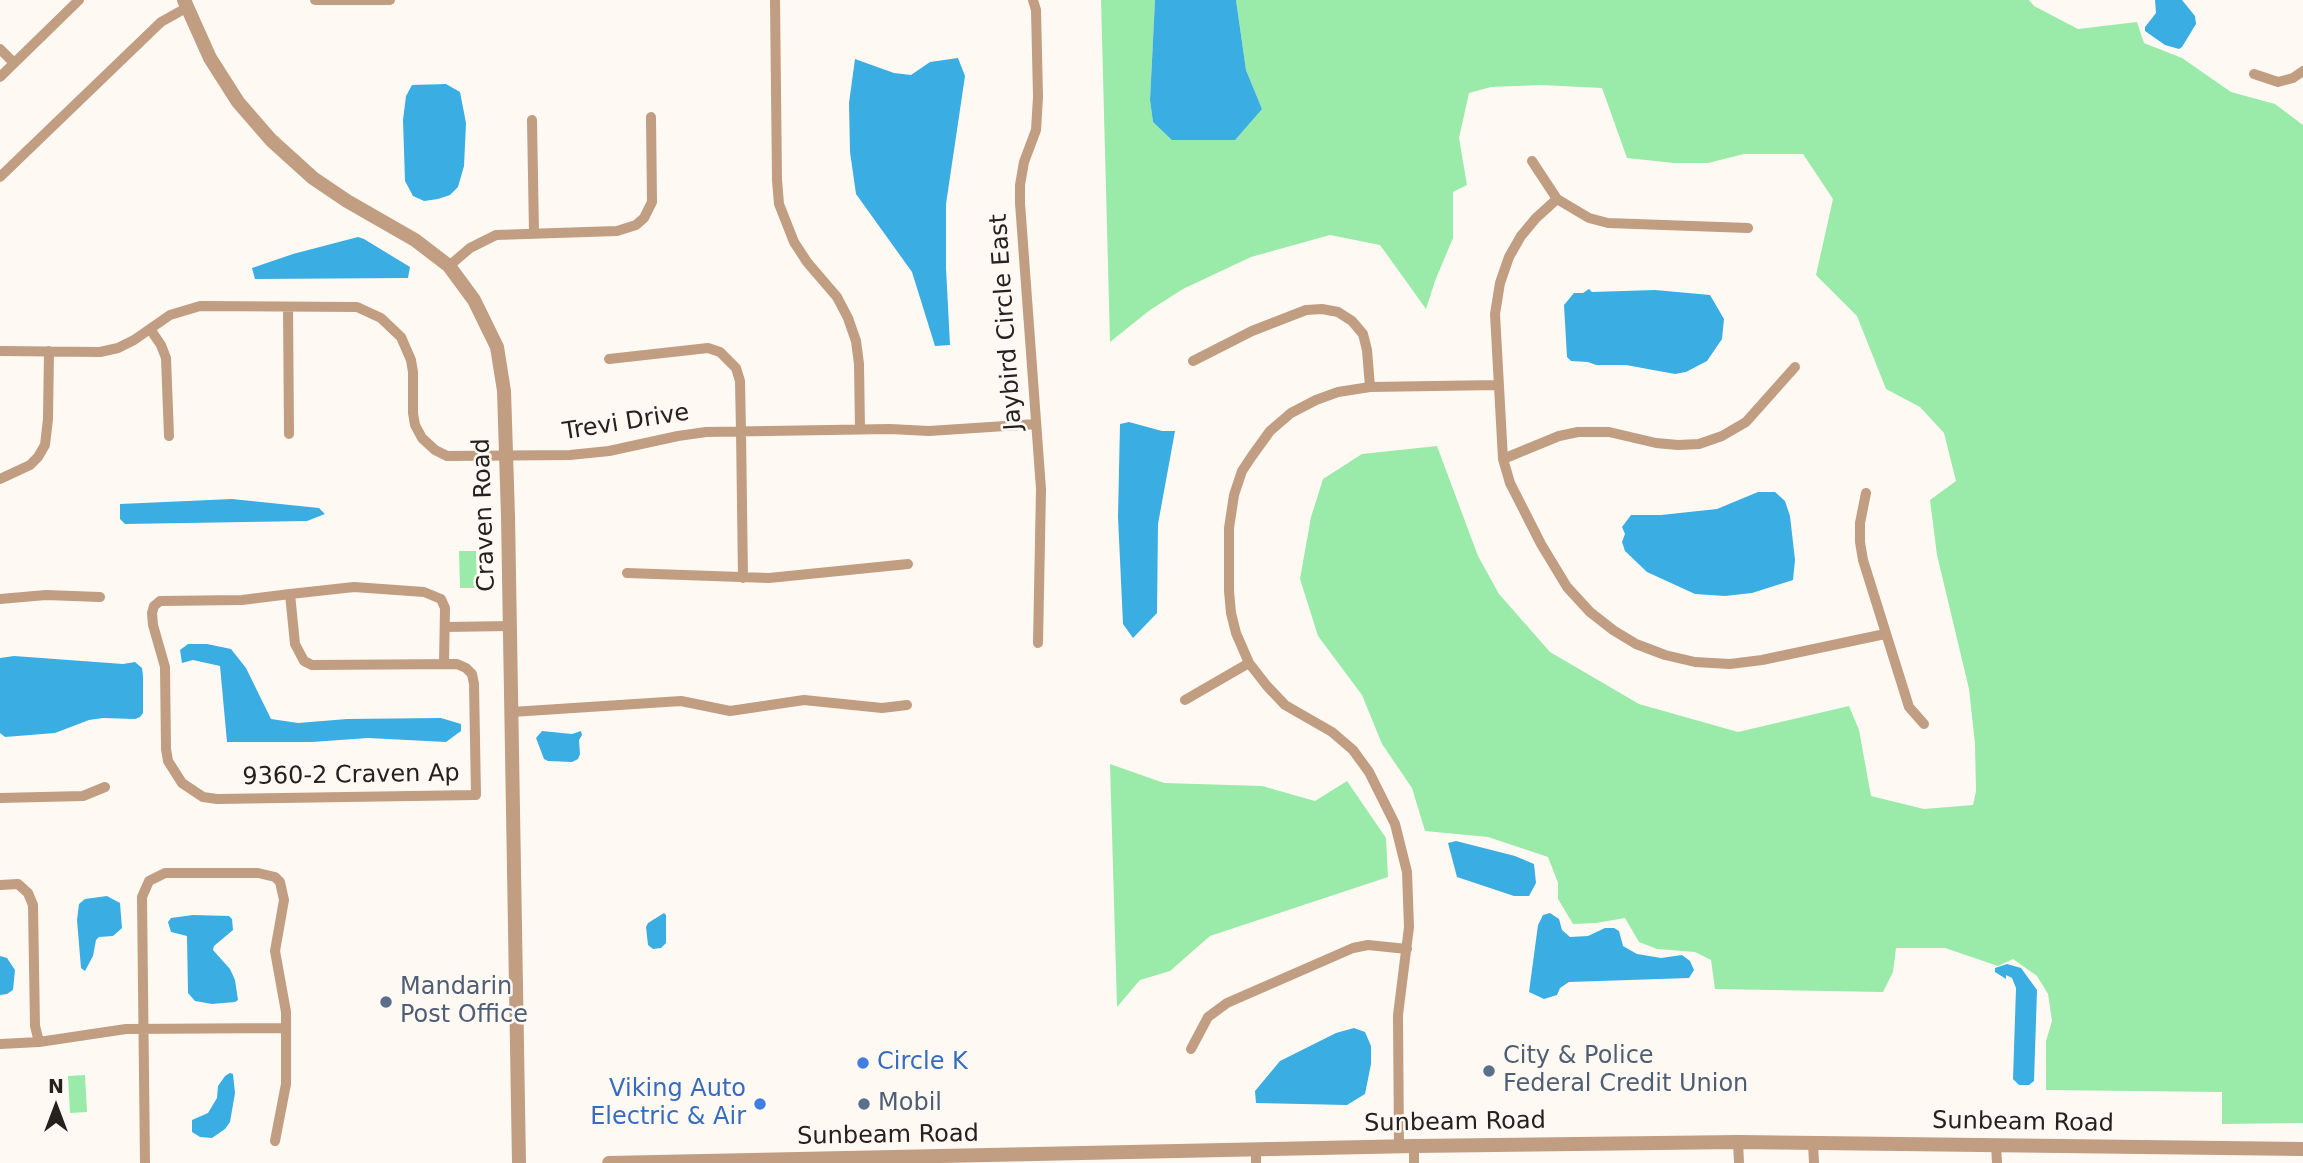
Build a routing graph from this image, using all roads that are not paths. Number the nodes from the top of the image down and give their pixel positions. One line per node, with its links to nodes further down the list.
1 (79, 0): 8 (street)
2 (314, 0): 3 (street)
3 (390, 0)
4 (775, 0): 30 (street)
5 (1033, 0): 29 (street, Jaybird Circle East)
6 (185, 4): 15 (street); 19 (street, Craven Road)
7 (0, 49): 8 (street)
8 (14, 63): 11 (street)
9 (2303, 71): 10 (street)
10 (2254, 74)
11 (0, 77)
12 (651, 117): 18 (street)
13 (532, 120): 18 (street)
14 (1532, 161): 16 (street)
15 (0, 177)
16 (1557, 199): 17 (street); 27 (street)
17 (1748, 228)
18 (534, 233): 19 (street)
19 (449, 267): 34 (street, Craven Road)
20 (288, 307): 21 (street, Trevi Drive); 32 (street); 34 (street, Trevi Drive)
21 (150, 329): 23 (street, Trevi Drive); 33 (street)
22 (0, 351): 23 (street, Trevi Drive)
23 (49, 351): 36 (street)
24 (609, 359): 31 (street)
25 (1193, 361): 28 (street)
26 (1795, 367): 35 (street)
27 (1498, 385): 28 (street); 35 (street)
28 (1370, 387): 48 (street)
29 (1035, 424): 30 (street, Trevi Drive); 47 (street, Jaybird Circle East)
30 (860, 429): 31 (street, Trevi Drive)
31 (741, 430): 34 (street, Trevi Drive); 40 (street)
32 (289, 434)
33 (170, 436)
34 (506, 457): 44 (street, Craven Road)
35 (1503, 459): 46 (street)
36 (0, 479)
37 (1866, 493): 46 (street)
38 (908, 564): 40 (street)
39 (627, 573): 40 (street)
40 (743, 578)
41 (290, 594): 45 (street, 9360-2 Craven Ap); 49 (street); 49 (street, 9360-2 Craven Ap)
42 (100, 597): 43 (street)
43 (0, 599)
44 (511, 626): 45 (street); 52 (street, Craven Road)
45 (445, 627): 49 (street, 9360-2 Craven Ap)
46 (1885, 634): 53 (street)
47 (1038, 643)
48 (1250, 663): 50 (street); 57 (street)
49 (444, 664)
50 (1185, 700)
51 (907, 705): 52 (street)
52 (512, 712): 72 (street, Craven Road)
53 (1923, 724)
54 (104, 787): 55 (street)
55 (0, 798)
56 (0, 886): 60 (street)
57 (1407, 949): 62 (street); 68 (street)
58 (286, 1028): 59 (street); 59 (street); 63 (street)
59 (144, 1029): 60 (street); 71 (street)
60 (39, 1042): 61 (street)
61 (0, 1044)
62 (1191, 1049)
63 (275, 1141)
64 (1738, 1142): 65 (street, Sunbeam Road); 67 (street, Sunbeam Road); 75 (street)
65 (1813, 1143): 66 (street, Sunbeam Road); 76 (street)
66 (1996, 1145): 69 (street, Sunbeam Road); 77 (street)
67 (1414, 1146): 68 (street, Sunbeam Road); 74 (street)
68 (1399, 1147): 70 (street, Sunbeam Road)
69 (2303, 1149)
70 (1256, 1156): 73 (street, Sunbeam Road)
71 (145, 1163)
72 (519, 1163)
73 (609, 1163)
74 (1414, 1163)
75 (1739, 1163)
76 (1814, 1163)
77 (1997, 1163)

